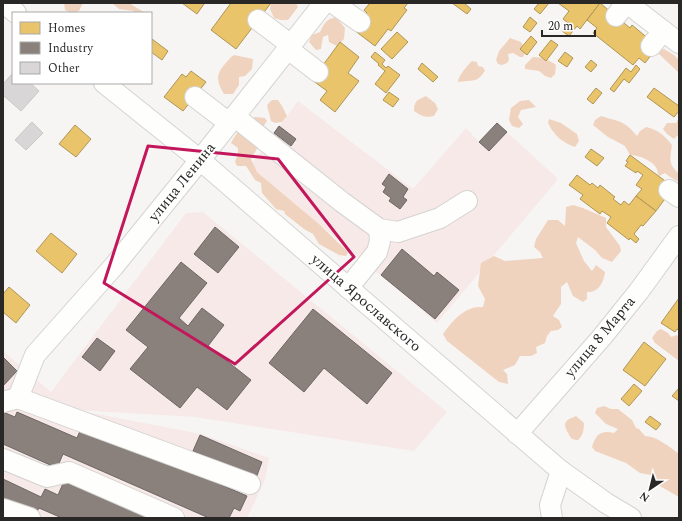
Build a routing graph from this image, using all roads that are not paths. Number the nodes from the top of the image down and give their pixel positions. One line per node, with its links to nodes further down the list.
1 (4, 3): 5 (street)
2 (333, 3): 7 (street)
3 (313, 6): 11 (street, улица Ленина)
4 (623, 7): 8 (street)
5 (15, 12)
6 (258, 20): 11 (street)
7 (360, 22)
8 (663, 31): 9 (street); 10 (street)
9 (679, 43)
10 (651, 46)
11 (289, 47): 12 (street); 15 (street, улица Ленина)
12 (318, 72)
13 (105, 84): 16 (street, улица Ярославского)
14 (195, 96): 15 (street)
15 (232, 120): 16 (street, улица Ленина); 18 (street)
16 (200, 160): 20 (street, улица Ярославского); 21 (street, улица Ленина)
17 (467, 200): 18 (street)
18 (379, 229): 20 (street)
19 (679, 236): 22 (street, улица 8 Марта)
20 (348, 288): 22 (street, улица Ярославского)
21 (10, 400): 25 (street)
22 (517, 434): 24 (street, улица Ярославского)
23 (3, 459): 28 (street)
24 (562, 471): 29 (street); 30 (street, улица Ярославского)
25 (250, 484)
26 (3, 509): 27 (street)
27 (30, 518)
28 (174, 518)
29 (552, 518)
30 (631, 518)

